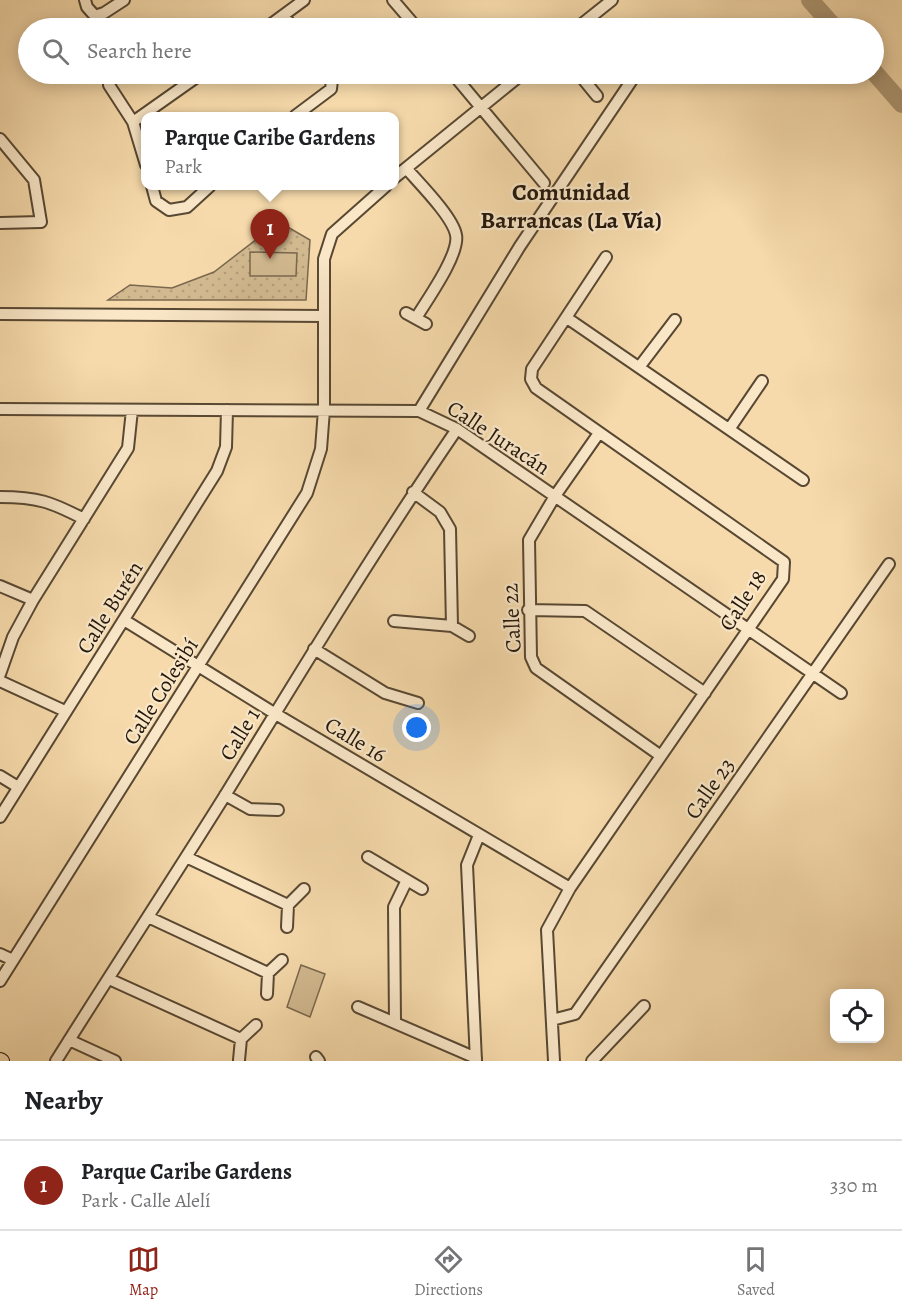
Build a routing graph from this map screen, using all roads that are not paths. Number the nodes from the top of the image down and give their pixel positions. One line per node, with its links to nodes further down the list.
1 (85, 0): 2 (street)
2 (124, 0)
3 (304, 0): 6 (street)
4 (393, 0): 8 (street)
5 (612, 0): 9 (street)
6 (284, 16): 7 (street)
7 (281, 18)
8 (408, 18)
9 (590, 18)
10 (187, 84): 19 (street)
11 (332, 84): 20 (street)
12 (461, 84): 18 (street)
13 (510, 84): 18 (street)
14 (587, 84): 17 (street)
15 (629, 84): 44 (street)
16 (109, 85): 22 (street)
17 (597, 96)
18 (481, 107): 25 (street); 27 (street)
19 (147, 112)
20 (301, 112)
21 (141, 116): 22 (street)
22 (133, 122): 24 (street)
23 (0, 139): 31 (street)
24 (141, 148)
25 (406, 168): 26 (street); 37 (street)
26 (399, 174)
27 (544, 183)
28 (153, 190): 29 (street)
29 (206, 190)
30 (382, 190): 34 (street, Calle Colesibí)
31 (0, 223)
32 (606, 257): 35 (street, Calle 18)
33 (0, 314): 34 (street)
34 (324, 316): 43 (street, Calle Colesibí)
35 (567, 318): 38 (street); 47 (street, Calle 18)
36 (675, 320): 38 (street)
37 (426, 324)
38 (640, 366): 45 (street)
39 (762, 381): 45 (street)
40 (0, 409): 41 (street, Calle Juracán)
41 (132, 410): 42 (street, Calle Juracán); 52 (street)
42 (227, 410): 43 (street, Calle Juracán); 57 (street, Calle Burén)
43 (324, 410): 44 (street, Calle Juracán); 63 (street, Calle Colesibí)
44 (419, 411): 46 (street, Calle Juracán)
45 (730, 428): 48 (street)
46 (457, 429): 49 (street, Calle 1); 50 (street, Calle Juracán)
47 (599, 433): 50 (street, Calle 22); 60 (street, Calle 18)
48 (803, 480)
49 (413, 492): 59 (street); 62 (street, Calle 1)
50 (555, 496): 56 (street, Calle 22); 60 (street, Calle Juracán)
51 (0, 497): 52 (street)
52 (84, 519): 55 (street)
53 (889, 564): 64 (street, Calle 23)
54 (0, 586): 55 (street)
55 (33, 600): 65 (street)
56 (528, 610): 67 (street); 72 (street, Calle 22)
57 (124, 620): 63 (street, Calle 16); 70 (street, Calle Burén)
58 (394, 621): 59 (street)
59 (452, 626): 61 (street)
60 (748, 628): 64 (street, Calle Juracán); 67 (street, Calle 18)
61 (469, 636)
62 (314, 649): 69 (street); 71 (street, Calle 1)
63 (199, 666): 71 (street, Calle 16); 89 (street, Calle Colesibí)
64 (813, 673): 68 (street, Calle Juracán); 97 (street, Calle 23)
65 (0, 674)
66 (0, 681): 70 (street)
67 (705, 693): 72 (street, Calle 18)
68 (841, 693)
69 (418, 702)
70 (65, 711): 74 (street, Calle Burén)
71 (274, 713): 75 (street, Calle 1); 78 (street, Calle 16)
72 (661, 756): 82 (street, Calle 18)
73 (0, 776): 74 (street)
74 (18, 787): 77 (street, Calle Burén)
75 (225, 795): 76 (street); 79 (street, Calle 1)
76 (278, 810)
77 (0, 817)
78 (479, 835): 82 (street, Calle 16); 102 (street)
79 (186, 857): 85 (street); 86 (street, Calle 1)
80 (368, 857): 81 (street)
81 (407, 880): 84 (street); 98 (street)
82 (570, 888): 97 (street, Calle 18)
83 (304, 889): 85 (street)
84 (422, 889)
85 (288, 905): 87 (street)
86 (148, 917): 91 (street); 92 (street, Calle 1)
87 (287, 927)
88 (0, 954): 89 (street)
89 (13, 960): 93 (street, Calle Colesibí)
90 (282, 960): 91 (street)
91 (268, 974): 94 (street)
92 (109, 979): 100 (street); 101 (street, Calle 1)
93 (0, 981)
94 (267, 994)
95 (644, 1005): 107 (street)
96 (358, 1007): 98 (street)
97 (552, 1020): 106 (street, Calle 18)
98 (395, 1022): 102 (street)
99 (256, 1025): 100 (street)
100 (241, 1038): 103 (street)
101 (69, 1040): 104 (street, Calle 1); 105 (street)
102 (476, 1059)
103 (239, 1060)
104 (56, 1061)
105 (116, 1061)
106 (554, 1061)
107 (592, 1061)

